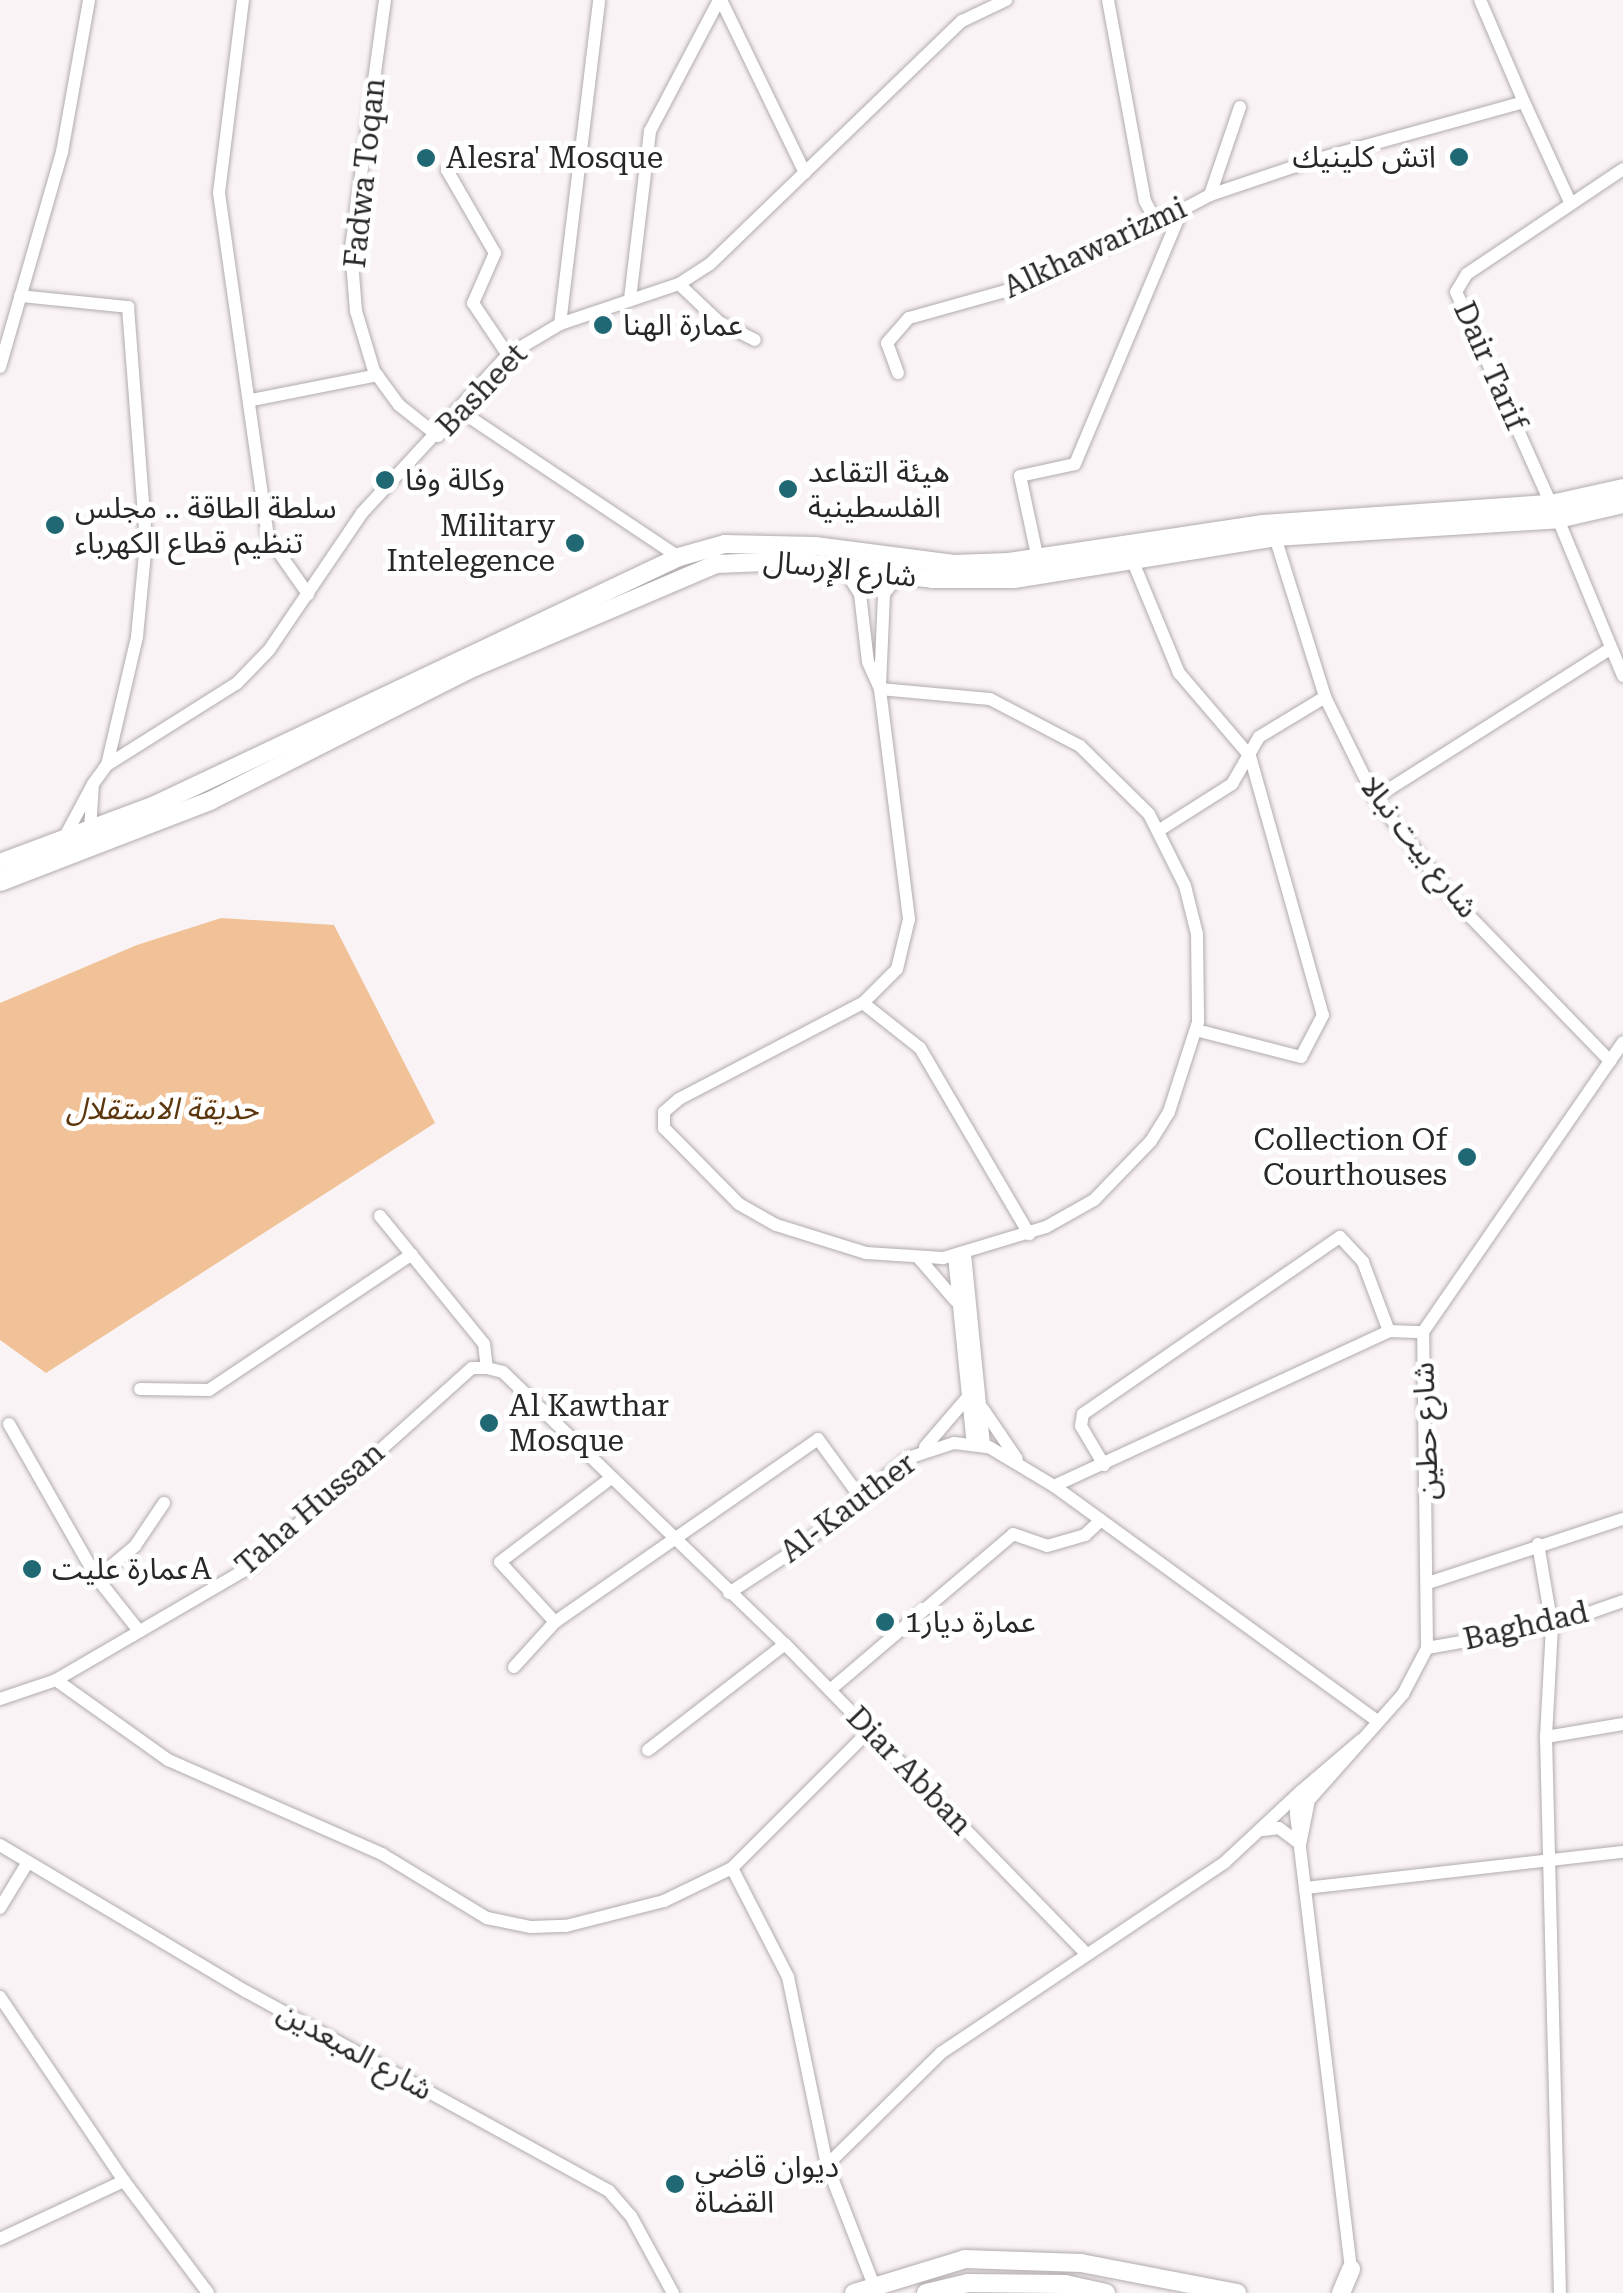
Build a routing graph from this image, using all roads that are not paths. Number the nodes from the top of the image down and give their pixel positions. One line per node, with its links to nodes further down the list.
1 (89, 0): 19 (street)
2 (243, 0): 27 (street)
3 (386, 0): 26 (street, Fadwa Toqan)
4 (599, 0): 21 (street)
5 (720, 0): 13 (street); 20 (street)
6 (1006, 0): 13 (street, Basheet)
7 (1108, 0): 17 (street)
8 (1480, 0): 9 (street)
9 (1524, 102): 14 (street, Alkhawarizmi); 15 (street)
10 (1240, 107): 14 (street)
11 (1623, 168): 15 (street)
12 (447, 170): 23 (street)
13 (804, 173): 18 (street, Basheet)
14 (1210, 195): 16 (street, Alkhawarizmi)
15 (1571, 204): 32 (street, Dair Tarif)
16 (1182, 209): 17 (street, Alkhawarizmi); 34 (street)
17 (1153, 216): 25 (street, Alkhawarizmi)
18 (679, 284): 20 (street, Basheet); 22 (street)
19 (20, 296): 24 (street); 45 (street)
20 (630, 299): 21 (street, Basheet)
21 (560, 324): 23 (street, Basheet)
22 (754, 340)
23 (508, 355): 28 (street, Basheet)
24 (0, 367)
25 (898, 373)
26 (378, 375): 27 (street); 29 (street, Fadwa Toqan)
27 (252, 400): 39 (street)
28 (462, 412): 29 (street, Basheet); 35 (street)
29 (438, 436): 39 (street, Basheet)
30 (1623, 488): 32 (main road, شارع الإرسال)
31 (1623, 504): 32 (main road, شارع الإرسال)
32 (1554, 512): 33 (main road, شارع الإرسال); 40 (street)
33 (1273, 530): 34 (main road, شارع الإرسال); 36 (main road, شارع الإرسال); 43 (street, شارع بيت نبالا)
34 (1037, 555): 35 (main road, شارع الإرسال)
35 (679, 557): 48 (main road, شارع الإرسال)
36 (1131, 557): 38 (main road, شارع الإرسال); 44 (street)
37 (843, 567): 38 (main road, شارع الإرسال); 42 (street); 53 (main road, شارع الإرسال)
38 (899, 574): 42 (street)
39 (308, 594): 45 (street, Basheet)
40 (1610, 649): 41 (street); 47 (street)
41 (1623, 676)
42 (880, 688): 50 (street); 54 (street)
43 (1325, 697): 44 (street); 47 (street, شارع بيت نبالا)
44 (1250, 756): 50 (street); 55 (street)
45 (107, 766): 46 (street, Basheet)
46 (93, 784): 48 (street); 49 (street); 51 (street, Basheet)
47 (1375, 798): 57 (street, شارع بيت نبالا)
48 (116, 819): 49 (main road, شارع الإرسال)
49 (90, 830): 51 (main road, شارع الإرسال)
50 (1158, 830): 55 (street)
51 (63, 840): 52 (main road, شارع الإرسال)
52 (0, 863)
53 (0, 882)
54 (864, 1003): 59 (street); 62 (street)
55 (1196, 1030): 59 (street)
56 (1623, 1042): 57 (street, شارع حطين)
57 (1610, 1060): 65 (street, شارع حطين)
58 (380, 1216): 60 (street)
59 (1029, 1234): 61 (street)
60 (412, 1254): 66 (street); 67 (street)
61 (959, 1255): 62 (street); 63 (street); 69 (street)
62 (918, 1257): 63 (street)
63 (959, 1308): 68 (street)
64 (1389, 1330): 65 (street); 74 (street); 74 (street)
65 (1423, 1332): 84 (street, شارع حطين)
66 (486, 1368): 75 (street); 89 (street, Taha Hussan)
67 (140, 1388)
68 (968, 1395): 71 (street); 72 (street)
69 (980, 1404): 71 (street); 73 (street)
70 (9, 1424): 83 (street)
71 (979, 1445): 72 (street, Al-Kauther); 73 (street)
72 (918, 1453): 77 (street, Al-Kauther)
73 (1022, 1464): 76 (street)
74 (1104, 1465): 76 (street)
75 (610, 1478): 81 (street); 87 (street)
76 (1054, 1486): 79 (street)
77 (860, 1497): 81 (street); 85 (street, Al-Kauther)
78 (164, 1503): 83 (street)
79 (1101, 1520): 94 (street); 96 (street)
80 (1621, 1524): 82 (street)
81 (672, 1537): 85 (street); 87 (street)
82 (1538, 1544): 84 (street); 88 (street)
83 (97, 1578): 89 (street)
84 (1430, 1582): 91 (street, شارع حطين)
85 (730, 1592): 90 (street, Diar Abban)
86 (1623, 1601): 88 (street, Baghdad)
87 (555, 1622): 92 (street)
88 (1552, 1626): 91 (street, Baghdad); 99 (street)
89 (139, 1630): 93 (street, Taha Hussan)
90 (785, 1644): 94 (street, Diar Abban); 101 (street)
91 (1427, 1648): 96 (street, شارع حطين)
92 (514, 1666)
93 (56, 1680): 95 (street, Taha Hussan); 111 (street)
94 (830, 1690): 98 (street, Diar Abban)
95 (0, 1699)
96 (1377, 1721): 100 (street, شارع حطين)
97 (1623, 1724): 99 (street)
98 (870, 1730): 111 (street); 114 (street, Diar Abban)
99 (1546, 1737): 109 (street)
100 (1360, 1740): 102 (street); 104 (street)
101 (648, 1750)
102 (1300, 1792): 103 (street); 104 (street)
103 (1279, 1812): 104 (street); 105 (street)
104 (1300, 1814): 106 (street)
105 (1263, 1830): 106 (street); 114 (street)
106 (1300, 1845): 112 (street)
107 (0, 1846): 110 (street, شارع المبعدين)
108 (1623, 1852): 109 (street)
109 (1548, 1861): 112 (street); 131 (street)
110 (28, 1862): 113 (street); 124 (street, شارع المبعدين)
111 (732, 1868): 116 (street)
112 (1305, 1888): 119 (street)
113 (0, 1908)
114 (1086, 1953): 116 (street)
115 (0, 1997): 117 (street)
116 (827, 2165): 120 (street)
117 (124, 2181): 118 (street); 123 (street)
118 (0, 2239)
119 (1350, 2269): 129 (main road); 130 (main road)
120 (873, 2284): 125 (main road); 128 (main road)
121 (997, 2288): 122 (main road); 126 (main road)
122 (1065, 2289): 127 (main road)
123 (208, 2293)
124 (673, 2293)
125 (854, 2293)
126 (926, 2293)
127 (1106, 2293)
128 (1237, 2293)
129 (1341, 2293)
130 (1358, 2293)
131 (1560, 2293)

